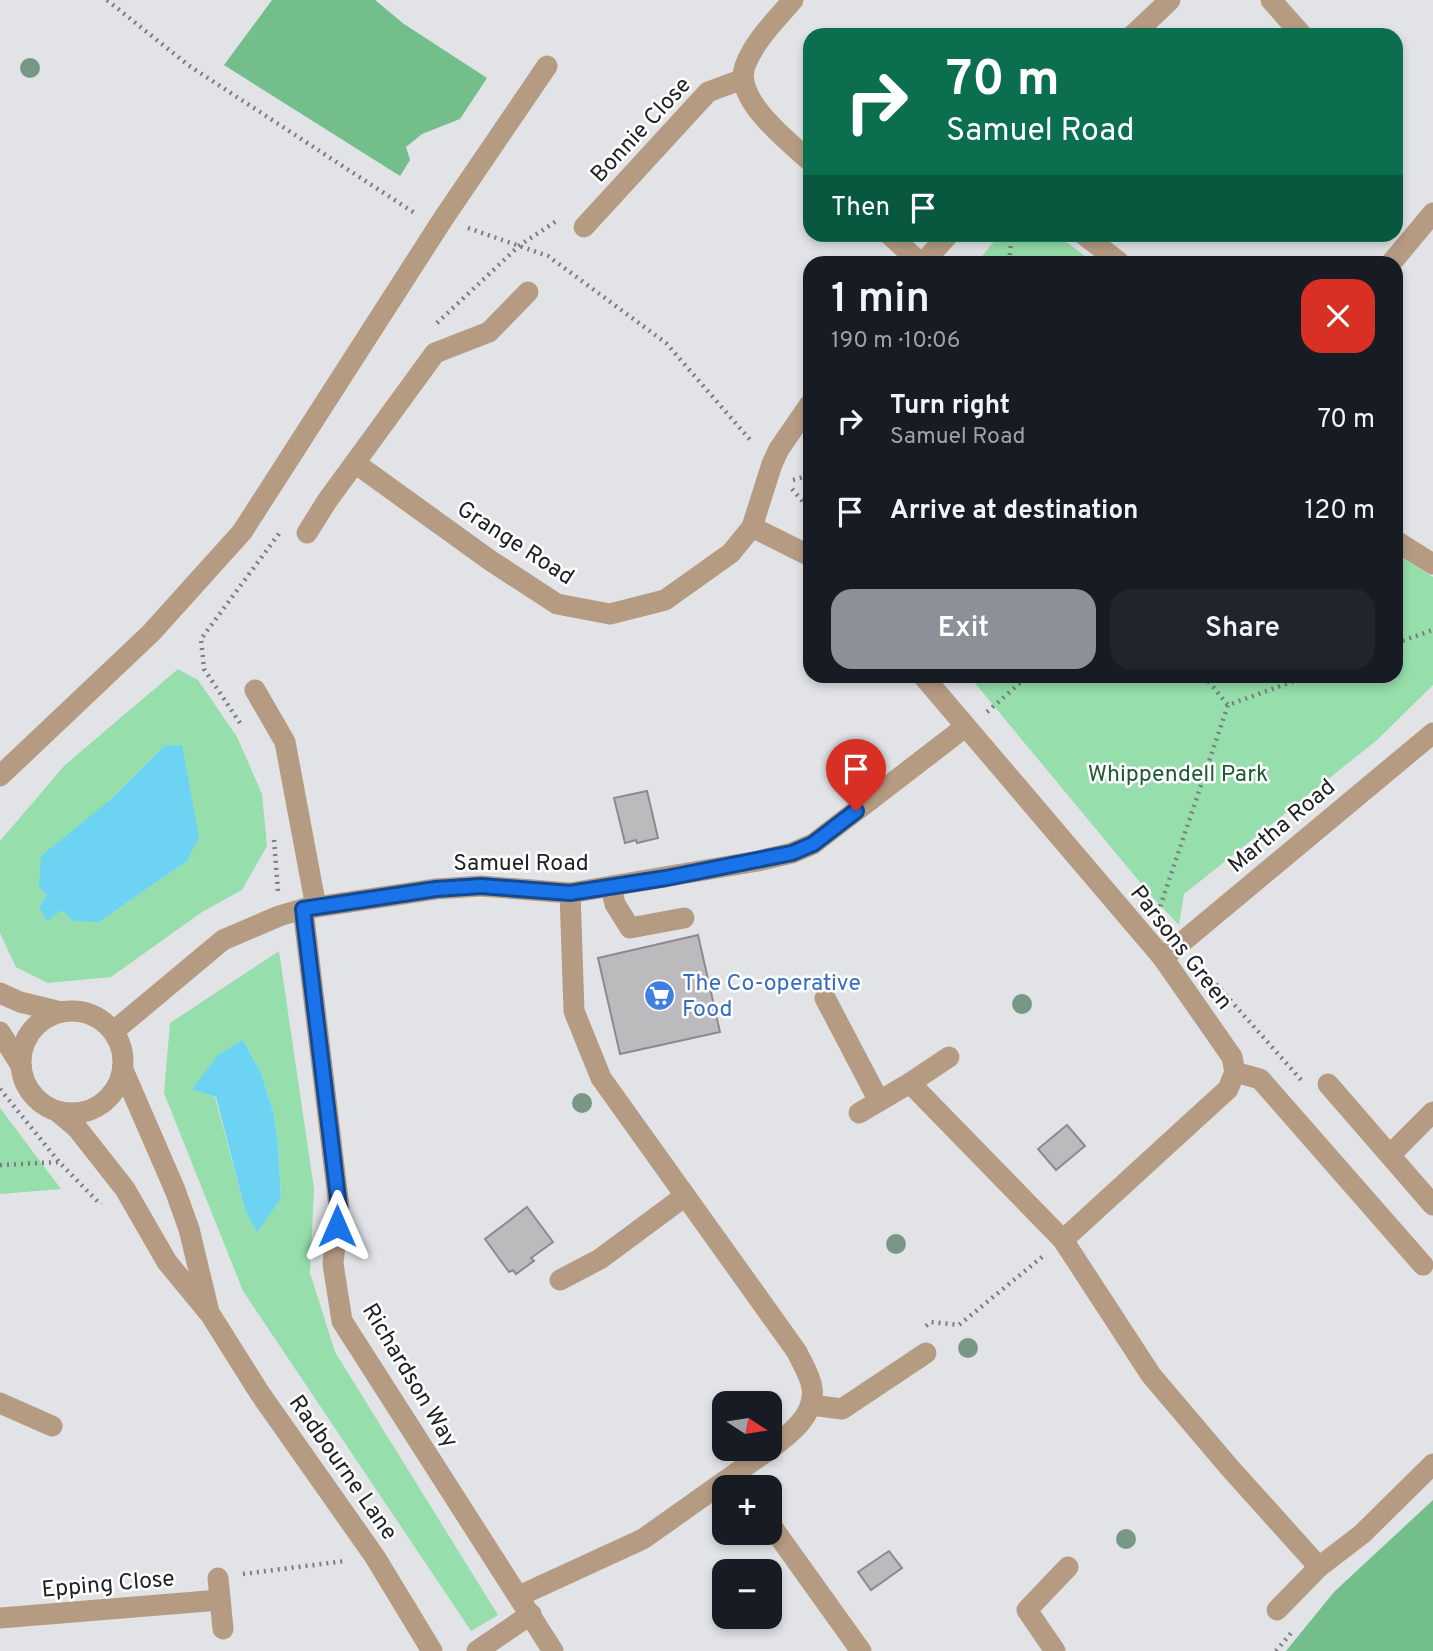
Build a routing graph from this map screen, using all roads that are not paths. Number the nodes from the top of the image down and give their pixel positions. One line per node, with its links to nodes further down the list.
1 (793, 0): 7 (street)
2 (1170, 0): 4 (street)
3 (1270, 0): 5 (street)
4 (1140, 28)
5 (1296, 28)
6 (547, 66): 30 (street)
7 (743, 79): 8 (street); 10 (street, Bonnie Close)
8 (803, 154)
9 (1433, 213): 17 (street)
10 (584, 228)
11 (898, 242): 14 (street)
12 (941, 242): 15 (street)
13 (1093, 242): 16 (street)
14 (914, 256)
15 (927, 256)
16 (1111, 256)
17 (1397, 256)
18 (528, 292): 20 (street)
19 (803, 414): 21 (street, Grange Road)
20 (355, 463): 21 (street, Grange Road); 22 (street)
21 (752, 527): 24 (street)
22 (307, 533)
23 (1403, 545): 25 (street)
24 (803, 552)
25 (1433, 564)
26 (929, 683): 28 (street, Parsons Green)
27 (255, 690): 33 (street, Richardson Way)
28 (965, 727): 31 (street, Samuel Road); 35 (street, Parsons Green)
29 (1433, 733): 35 (street, Martha Road)
30 (0, 776)
31 (611, 887): 32 (street, Samuel Road); 34 (street)
32 (570, 893): 33 (street, Samuel Road); 52 (street)
33 (309, 908): 39 (street, Samuel Road); 71 (street, Richardson Way)
34 (684, 918)
35 (1163, 957): 44 (street, Parsons Green)
36 (0, 993): 38 (street)
37 (825, 998): 47 (street)
38 (61, 1012): 39 (street); 42 (street)
39 (114, 1031): 43 (street)
40 (0, 1032): 42 (street)
41 (949, 1057): 45 (street)
42 (20, 1064): 48 (street)
43 (123, 1070): 48 (street); 57 (street, Radbourne Lane)
44 (1235, 1072): 54 (street); 55 (street)
45 (910, 1083): 47 (street); 54 (street)
46 (1328, 1084): 51 (street)
47 (879, 1101): 50 (street)
48 (58, 1112): 57 (street, Radbourne Lane)
49 (1433, 1112): 51 (street)
50 (859, 1113)
51 (1390, 1155): 53 (street)
52 (685, 1196): 56 (street); 60 (street)
53 (1433, 1205)
54 (1063, 1240): 69 (street)
55 (1423, 1265)
56 (560, 1280)
57 (210, 1314): 77 (street, Radbourne Lane)
58 (926, 1353): 60 (street)
59 (0, 1403): 61 (street)
60 (811, 1405): 62 (street)
61 (52, 1426)
62 (782, 1439)
63 (758, 1461): 65 (street)
64 (1433, 1464): 69 (street)
65 (745, 1475)
66 (712, 1497): 71 (street)
67 (782, 1541): 80 (street)
68 (1068, 1567): 81 (street)
69 (1319, 1567): 73 (street)
70 (218, 1578): 72 (street)
71 (519, 1595): 74 (street, Richardson Way)
72 (220, 1600): 75 (street, Epping Close); 76 (street)
73 (1277, 1610)
74 (531, 1614): 78 (street); 79 (street, Richardson Way)
75 (0, 1618)
76 (223, 1629)
77 (432, 1651)
78 (477, 1651)
79 (553, 1651)
80 (861, 1651)
81 (1055, 1651)

